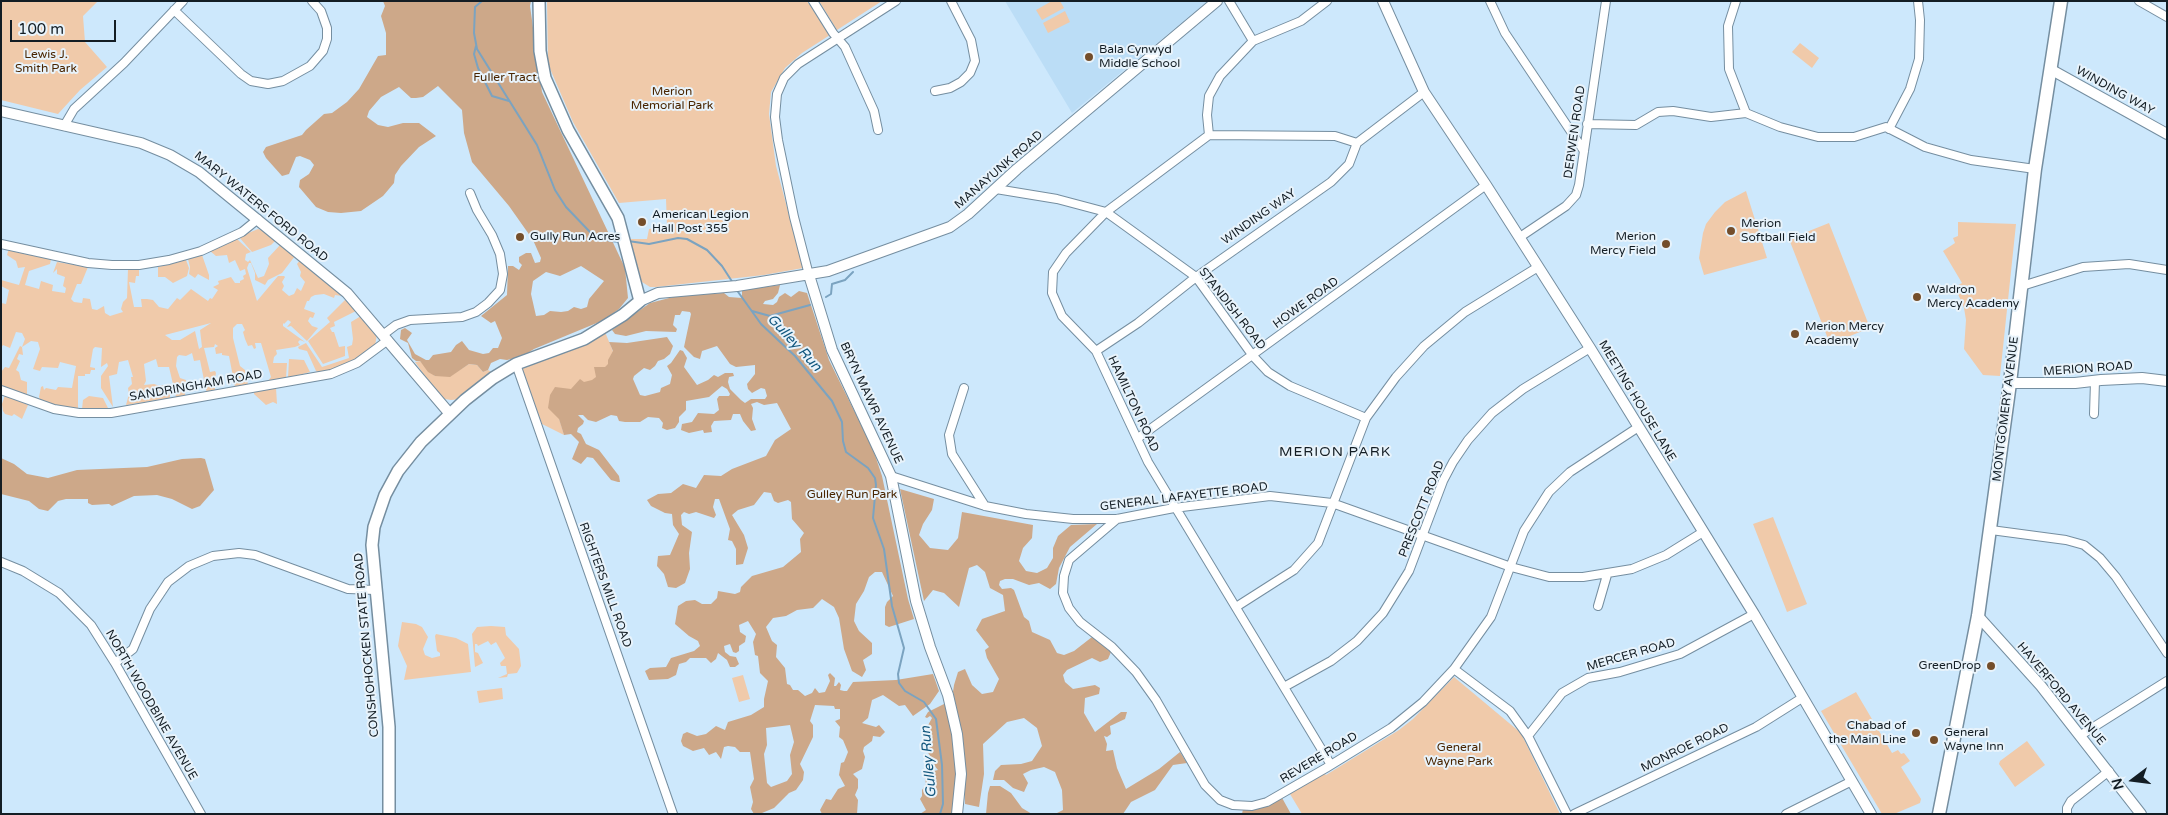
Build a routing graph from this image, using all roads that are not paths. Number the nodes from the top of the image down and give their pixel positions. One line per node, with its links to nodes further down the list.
1 (183, 1): 17 (street)
2 (312, 1): 17 (street)
3 (538, 1): 47 (main road)
4 (813, 1): 19 (street)
5 (896, 1): 19 (street, BRYN MAWR AVENUE)
6 (951, 1): 22 (street)
7 (1218, 1): 36 (street, MANAYUNK ROAD)
8 (1229, 1): 20 (street)
9 (1327, 1): 20 (street)
10 (1383, 1): 23 (street, MEETING HOUSE LANE)
11 (1490, 1): 33 (street)
12 (1606, 1): 26 (street, DERWEN ROAD)
13 (1736, 1): 25 (street)
14 (1918, 1): 28 (street)
15 (2061, 1): 21 (main road, MONTGOMERY AVENUE)
16 (2139, 1): 18 (street)
17 (174, 10): 27 (street)
18 (2167, 17)
19 (838, 38): 29 (street); 44 (street, BRYN MAWR AVENUE)
20 (1253, 41): 31 (street)
21 (2050, 69): 30 (street, WINDING WAY); 34 (main road, MONTGOMERY AVENUE)
22 (935, 91)
23 (1424, 92): 32 (street, WINDING WAY); 35 (street, MEETING HOUSE LANE)
24 (1, 111): 27 (street, MARY WATERS FORD ROAD)
25 (1746, 113): 26 (street); 28 (street)
26 (1587, 124): 33 (street, DERWEN ROAD)
27 (64, 126): 39 (street, MARY WATERS FORD ROAD)
28 (1890, 129): 34 (street)
29 (878, 130)
30 (2167, 134)
31 (1209, 135): 32 (street); 38 (street, HAMILTON ROAD)
32 (1357, 143): 45 (street, WINDING WAY)
33 (1584, 151): 40 (street, DERWEN ROAD)
34 (2035, 169): 46 (main road, MONTGOMERY AVENUE)
35 (1486, 185): 40 (street, MEETING HOUSE LANE); 51 (street, HOWE ROAD)
36 (996, 189): 38 (street, STANDISH ROAD); 44 (street, MANAYUNK ROAD)
37 (470, 193): 48 (street, SANDRINGHAM ROAD)
38 (1106, 212): 45 (street, STANDISH ROAD); 50 (street, HAMILTON ROAD)
39 (258, 219): 41 (street); 48 (street, MARY WATERS FORD ROAD)
40 (1520, 237): 42 (street, MEETING HOUSE LANE)
41 (1, 244)
42 (1538, 266): 49 (street, MEETING HOUSE LANE); 60 (street)
43 (2167, 270): 46 (street)
44 (810, 275): 47 (street, MANAYUNK ROAD); 63 (street, BRYN MAWR AVENUE)
45 (1196, 277): 50 (street, WINDING WAY); 51 (street, STANDISH ROAD)
46 (2022, 286): 55 (main road, MONTGOMERY AVENUE)
47 (640, 301): 52 (main road, CONSHOHOCKEN STATE ROAD)
48 (386, 337): 57 (street, SANDRINGHAM ROAD); 58 (street, MARY WATERS FORD ROAD)
49 (1590, 348): 61 (street, MEETING HOUSE LANE); 70 (street, PRESCOTT ROAD)
50 (1096, 351): 62 (street, HAMILTON ROAD)
51 (1252, 356): 60 (street, STANDISH ROAD); 62 (street, HOWE ROAD)
52 (516, 364): 58 (main road, CONSHOHOCKEN STATE ROAD); 92 (street, RIGHTERS MILL ROAD)
53 (2167, 380): 54 (street, MERION ROAD)
54 (2094, 381): 55 (street, MERION ROAD); 59 (street)
55 (2010, 384): 68 (main road, MONTGOMERY AVENUE)
56 (964, 388): 65 (street)
57 (1, 390)
58 (450, 414): 74 (main road, CONSHOHOCKEN STATE ROAD)
59 (2094, 414)
60 (1366, 418): 64 (street)
61 (1638, 428): 69 (street, MEETING HOUSE LANE); 72 (street, REVERE ROAD)
62 (1138, 438): 66 (street, HAMILTON ROAD)
63 (891, 476): 65 (street, GENERAL LAFAYETTE ROAD); 93 (street, BRYN MAWR AVENUE)
64 (1332, 503): 66 (street, GENERAL LAFAYETTE ROAD); 70 (street, GENERAL LAFAYETTE ROAD); 76 (street)
65 (985, 506): 67 (street, GENERAL LAFAYETTE ROAD)
66 (1174, 508): 67 (street, GENERAL LAFAYETTE ROAD); 76 (street, HAMILTON ROAD)
67 (1117, 519): 87 (street, REVERE ROAD)
68 (1991, 530): 78 (main road, MONTGOMERY AVENUE); 79 (street)
69 (1703, 532): 73 (street, GENERAL LAFAYETTE ROAD); 77 (street, MEETING HOUSE LANE)
70 (1422, 535): 72 (street, GENERAL LAFAYETTE ROAD); 83 (street, PRESCOTT ROAD)
71 (1, 562): 80 (street, NORTH WOODBINE AVENUE)
72 (1511, 567): 73 (street, GENERAL LAFAYETTE ROAD); 81 (street, REVERE ROAD)
73 (1607, 575): 75 (street)
74 (375, 590): 80 (street); 91 (main road, CONSHOHOCKEN STATE ROAD)
75 (1598, 606)
76 (1236, 607): 83 (street, HAMILTON ROAD)
77 (1754, 614): 84 (street, MEETING HOUSE LANE); 86 (street, MERCER ROAD)
78 (1978, 616): 85 (street, HAVERFORD AVENUE); 98 (main road, MONTGOMERY AVENUE)
79 (2167, 653)
80 (115, 663): 90 (street, NORTH WOODBINE AVENUE)
81 (1454, 669): 86 (street); 87 (street, REVERE ROAD)
82 (2167, 681): 85 (street)
83 (1284, 687): 87 (street, HAMILTON ROAD)
84 (1802, 698): 89 (street, MEETING HOUSE LANE); 95 (street, MONROE ROAD)
85 (2081, 735): 88 (street, HAVERFORD AVENUE)
86 (1528, 736): 94 (street)
87 (1330, 765)
88 (2109, 771): 99 (street); 100 (street, HAVERFORD AVENUE)
89 (1852, 781): 96 (street); 97 (street, MEETING HOUSE LANE)
90 (201, 814)
91 (389, 814)
92 (673, 814)
93 (957, 814)
94 (1567, 814)
95 (1574, 814)
96 (1786, 814)
97 (1871, 814)
98 (1939, 814)
99 (2067, 814)
100 (2141, 814)

